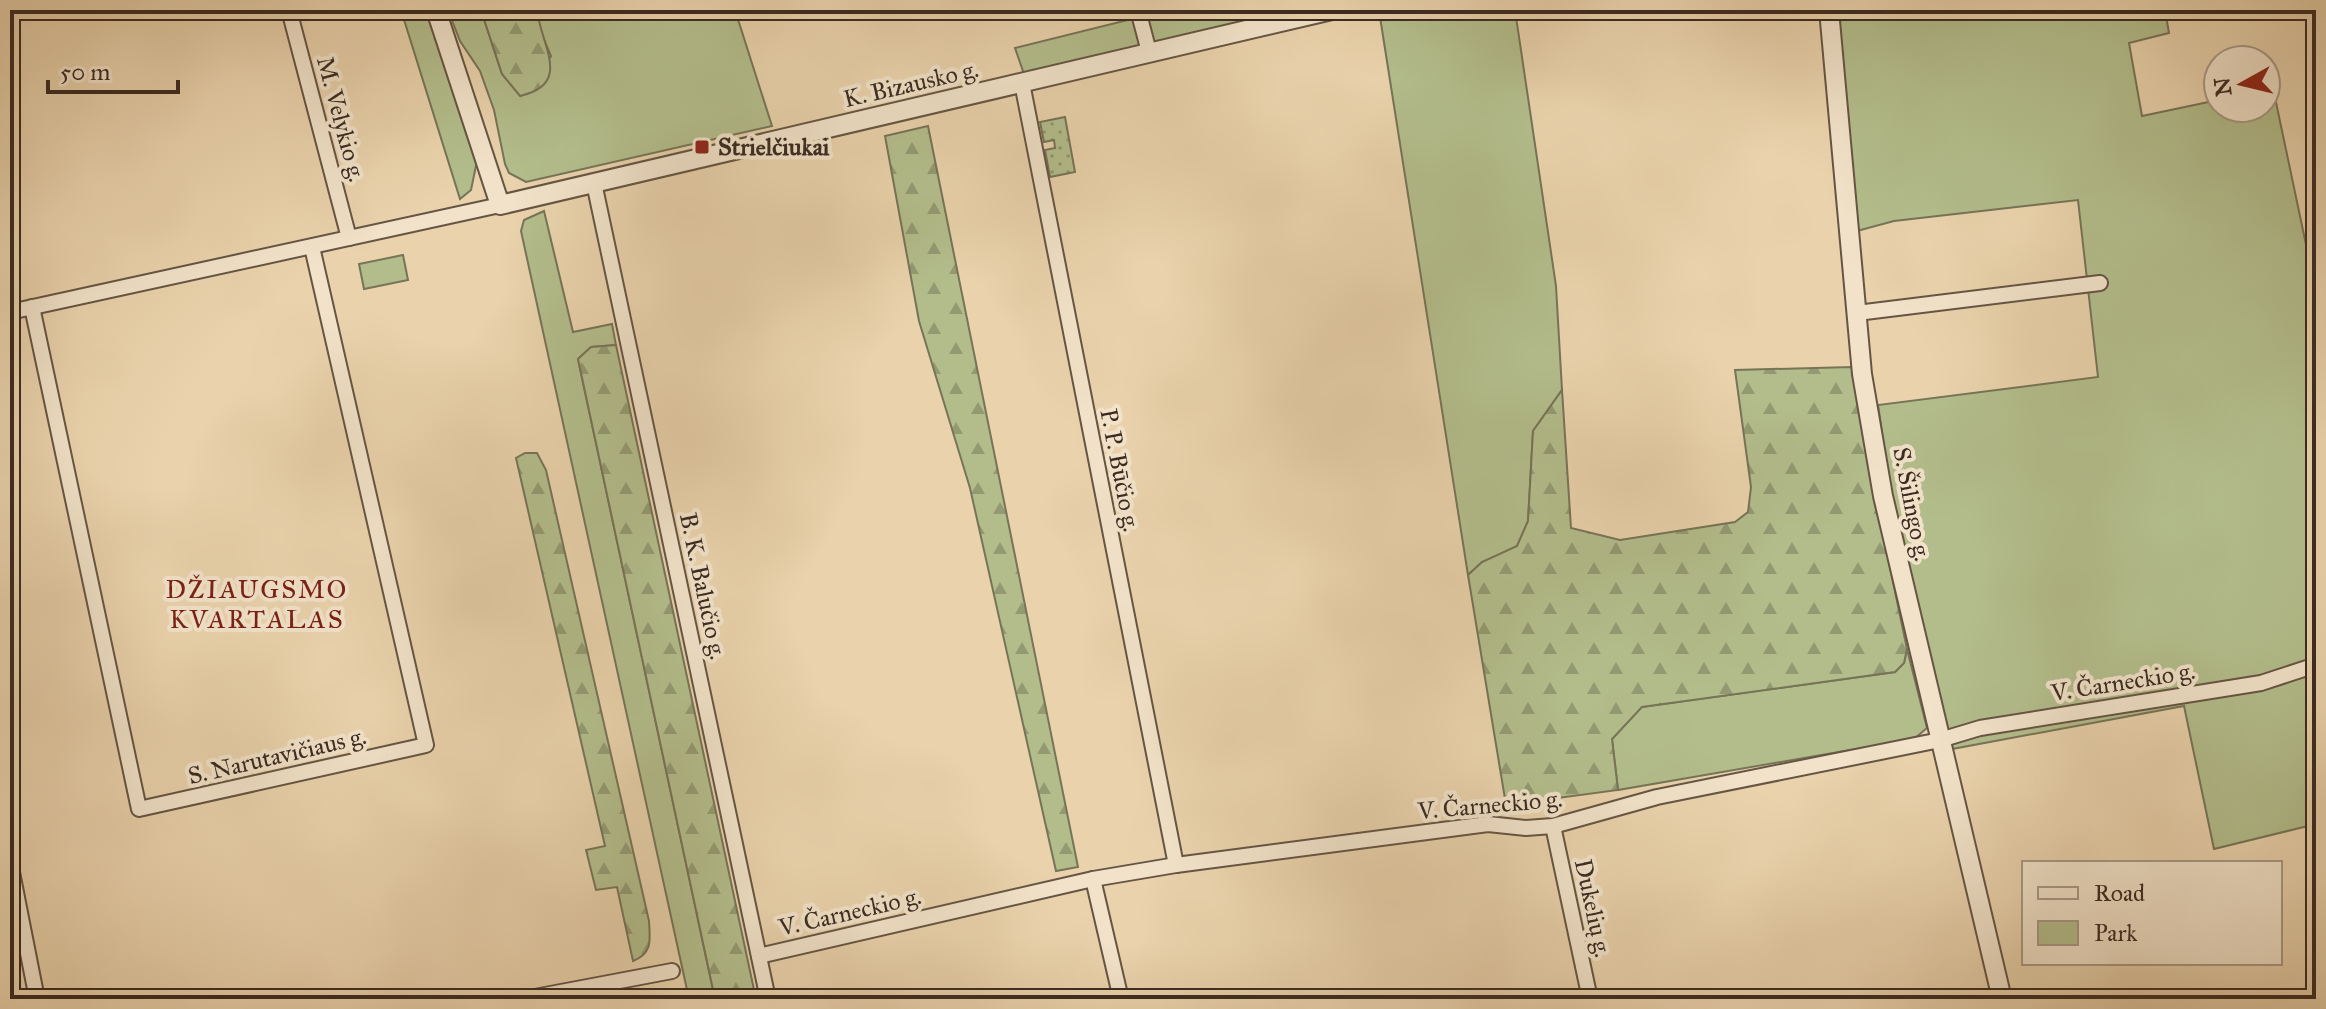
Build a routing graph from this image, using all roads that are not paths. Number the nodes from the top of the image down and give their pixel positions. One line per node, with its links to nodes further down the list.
1 (289, 10): 10 (street, M. Velykio g.)
2 (436, 10): 9 (street)
3 (1138, 10): 6 (street)
4 (1332, 10): 6 (street, K. Bizausko g.)
5 (1829, 10): 15 (street, S. Šilingo g.)
6 (1149, 52): 7 (street, K. Bizausko g.)
7 (1022, 83): 8 (street, K. Bizausko g.); 20 (street, P. P. Būčio g.)
8 (594, 183): 9 (street, K. Bizausko g.); 22 (street, B. K. Balučio g.)
9 (500, 205): 10 (street)
10 (349, 238): 11 (street)
11 (312, 247): 13 (street); 13 (street, S. Narutavičiaus g.)
12 (2100, 283): 15 (street)
13 (32, 307): 14 (street)
14 (10, 312)
15 (1857, 313): 17 (street, S. Šilingo g.)
16 (2316, 665): 17 (street, V. Čarneckio g.)
17 (1940, 740): 18 (street, V. Čarneckio g.); 29 (street, S. Šilingo g.)
18 (1553, 826): 20 (street, V. Čarneckio g.); 28 (street, Dukelių g.)
19 (10, 862): 24 (street)
20 (1176, 865): 21 (street, V. Čarneckio g.)
21 (1093, 879): 22 (street, V. Čarneckio g.); 27 (street)
22 (759, 956): 26 (street, B. K. Balučio g.)
23 (672, 971): 25 (street)
24 (37, 999)
25 (524, 999)
26 (768, 999)
27 (1121, 999)
28 (1590, 999)
29 (2002, 999)

